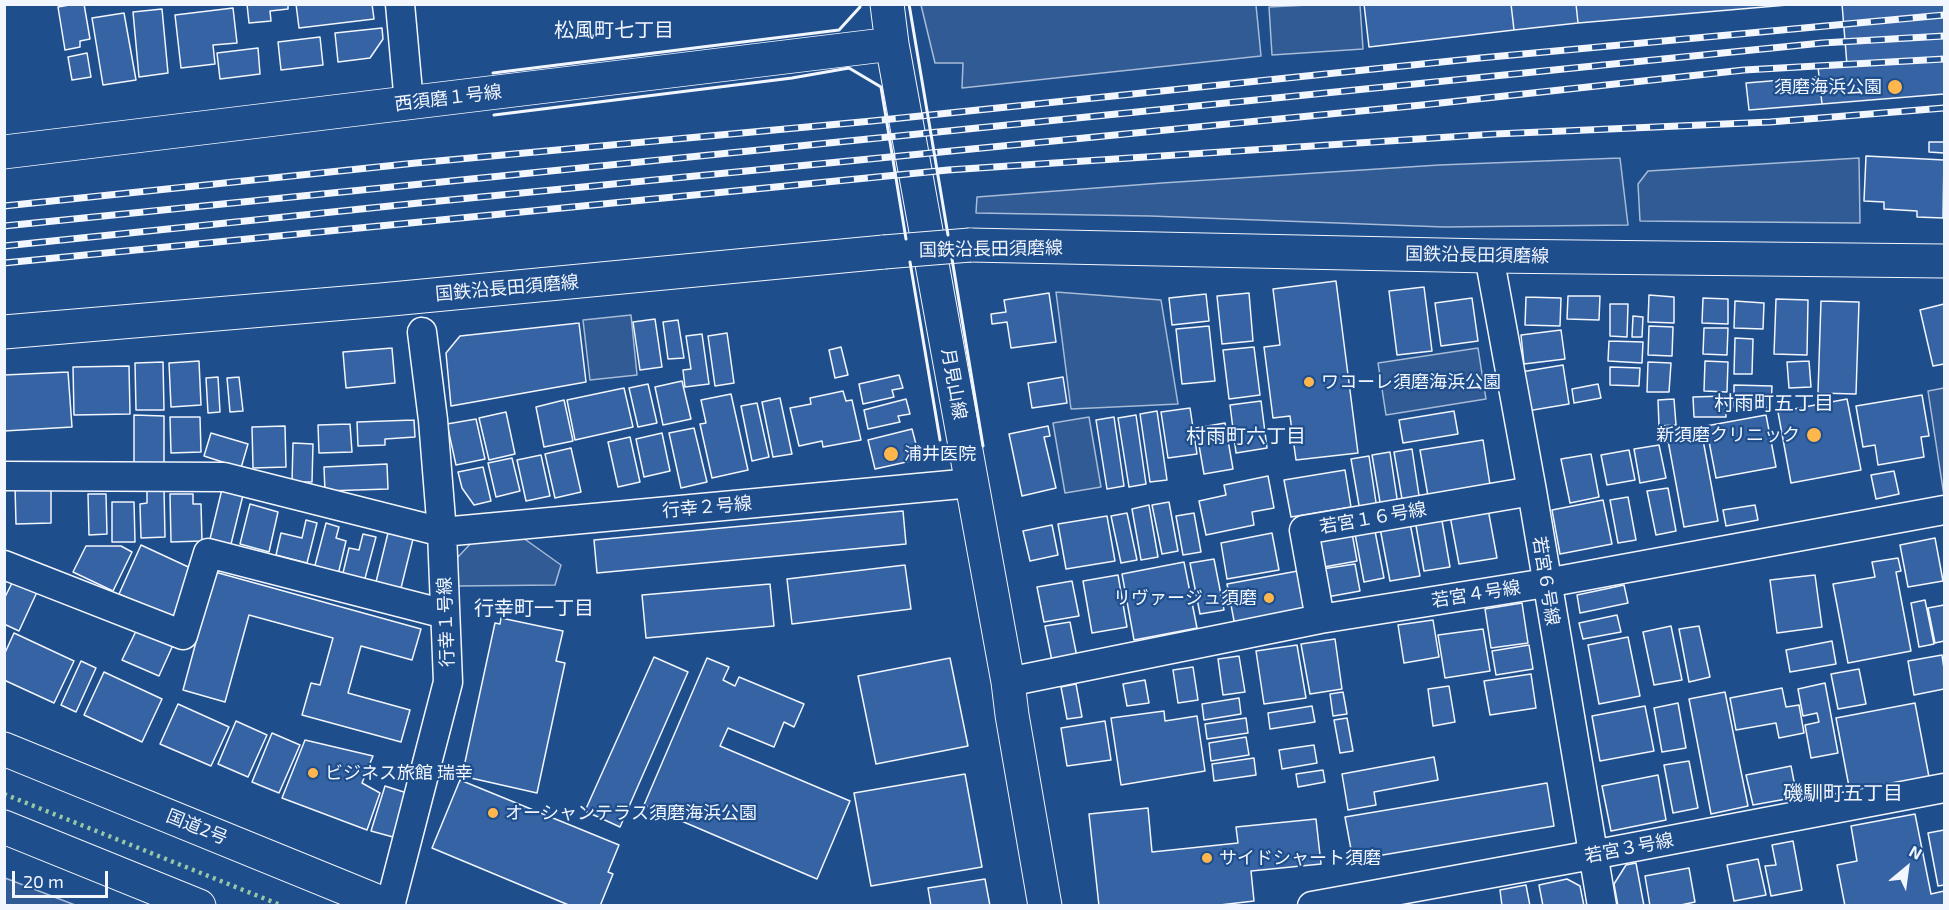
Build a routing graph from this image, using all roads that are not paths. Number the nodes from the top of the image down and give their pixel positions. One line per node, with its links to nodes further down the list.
1 (400, 4): 4 (street)
2 (886, 4): 3 (main road, 月見山線)
3 (892, 44): 4 (main road, 西須磨１号線); 11 (main road, 月見山線)
4 (409, 103): 5 (main road, 西須磨１号線)
5 (4, 152)
6 (1489, 256): 7 (main road, 国鉄沿長田須磨線); 8 (main road, 国鉄沿長田須磨線, bridge); 12 (street, 若宮６号線)
7 (1944, 261)
8 (4, 332)
9 (422, 333): 14 (street, 行幸１号線)
10 (4, 476): 14 (street, 行幸２号線)
11 (972, 483): 14 (street, 行幸２号線); 19 (main road, 月見山線)
12 (1532, 491): 16 (street, 若宮６号線); 18 (street, 若宮１６号線)
13 (1944, 510): 16 (street, 若宮４号線)
14 (442, 532): 17 (street, 行幸１号線)
15 (4, 565): 17 (street)
16 (1546, 582): 18 (street, 若宮４号線); 23 (street, 若宮６号線)
17 (445, 614): 25 (street, 行幸１号線)
18 (1320, 620): 19 (street, 若宮４号線)
19 (1008, 681): 26 (main road, 月見山線)
20 (4, 749): 25 (main road, 国道2号)
21 (1944, 788): 23 (street, 若宮３号線)
22 (4, 827): 24 (main road)
23 (1592, 855): 27 (street, 若宮３号線); 28 (street, 若宮６号線)
24 (199, 906)
25 (390, 906)
26 (1045, 906)
27 (1312, 906)
28 (1602, 906)

